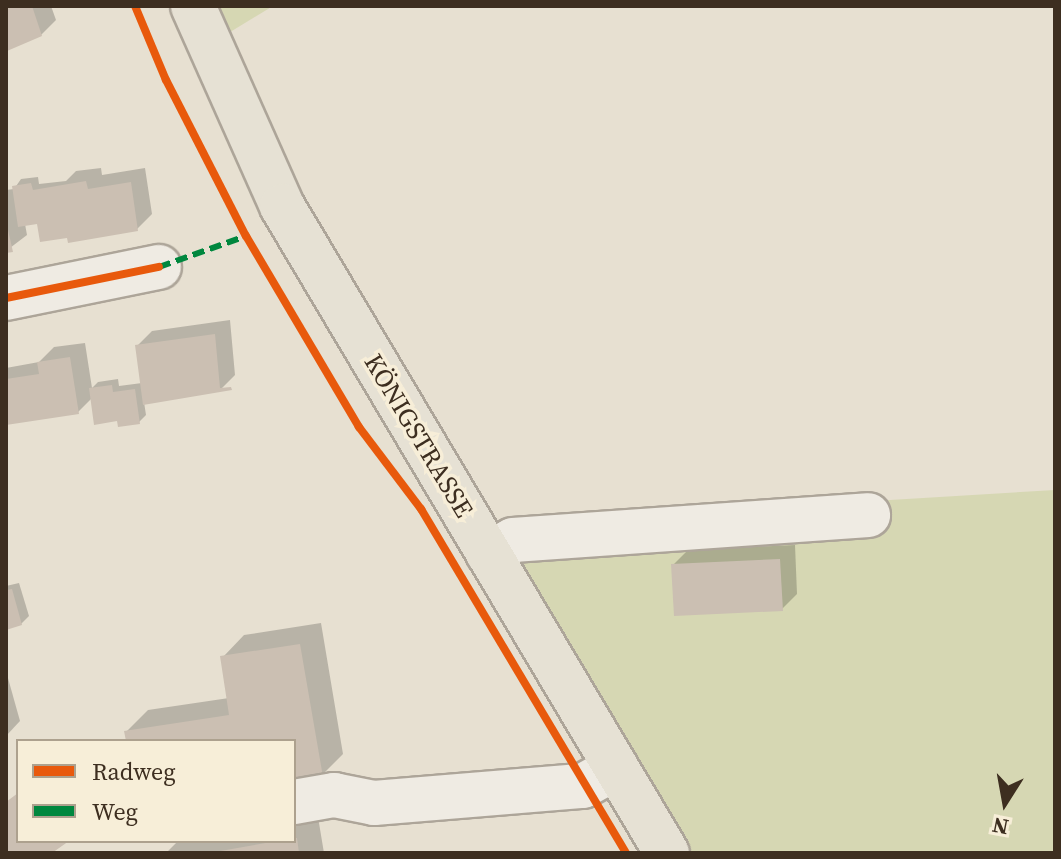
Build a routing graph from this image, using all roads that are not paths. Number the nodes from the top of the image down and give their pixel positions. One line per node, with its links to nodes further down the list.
1 (193, 6): 5 (main road, KÖNIGSTRASSE)
2 (159, 267): 3 (street)
3 (6, 298)
4 (868, 515): 5 (street)
5 (488, 553): 6 (main road, KÖNIGSTRASSE)
6 (616, 768): 7 (street); 8 (main road, KÖNIGSTRASSE)
7 (296, 802)
8 (667, 853)

